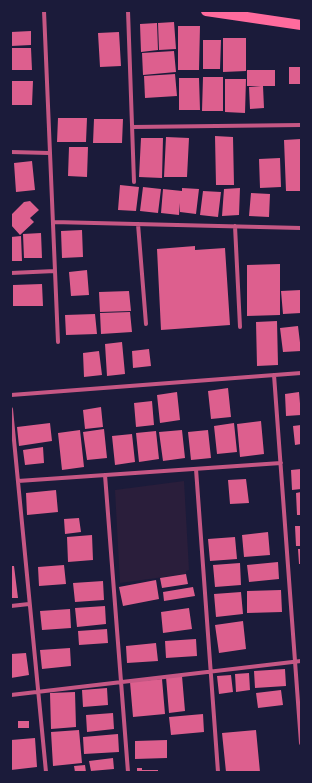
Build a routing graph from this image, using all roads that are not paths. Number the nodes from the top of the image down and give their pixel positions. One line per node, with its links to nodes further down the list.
1 (44, 11): 8 (street)
2 (128, 11): 6 (street)
3 (206, 11): 4 (main road)
4 (301, 25)
5 (301, 125): 6 (street)
6 (132, 127): 9 (street)
7 (11, 152): 8 (street)
8 (50, 153): 10 (street)
9 (134, 182)
10 (53, 222): 11 (street); 14 (street)
11 (138, 224): 12 (street); 16 (street)
12 (235, 226): 13 (street); 17 (street)
13 (301, 228)
14 (55, 271): 15 (street); 18 (street)
15 (11, 273)
16 (146, 324)
17 (240, 327)
18 (58, 342)
19 (301, 373): 20 (street)
20 (274, 375): 21 (street); 23 (street)
21 (11, 395)
22 (11, 409): 26 (street)
23 (281, 463): 24 (street); 30 (street)
24 (196, 469): 25 (street); 31 (street)
25 (105, 475): 26 (street); 32 (street)
26 (18, 481): 27 (street)
27 (29, 604): 28 (street); 33 (street)
28 (11, 606)
29 (301, 660): 30 (street)
30 (295, 661): 31 (street); 35 (street)
31 (211, 671): 32 (street); 38 (street)
32 (122, 682): 33 (street); 37 (street)
33 (37, 692): 34 (street); 36 (street)
34 (11, 695)
35 (301, 743)
36 (46, 772)
37 (128, 772)
38 (218, 772)

